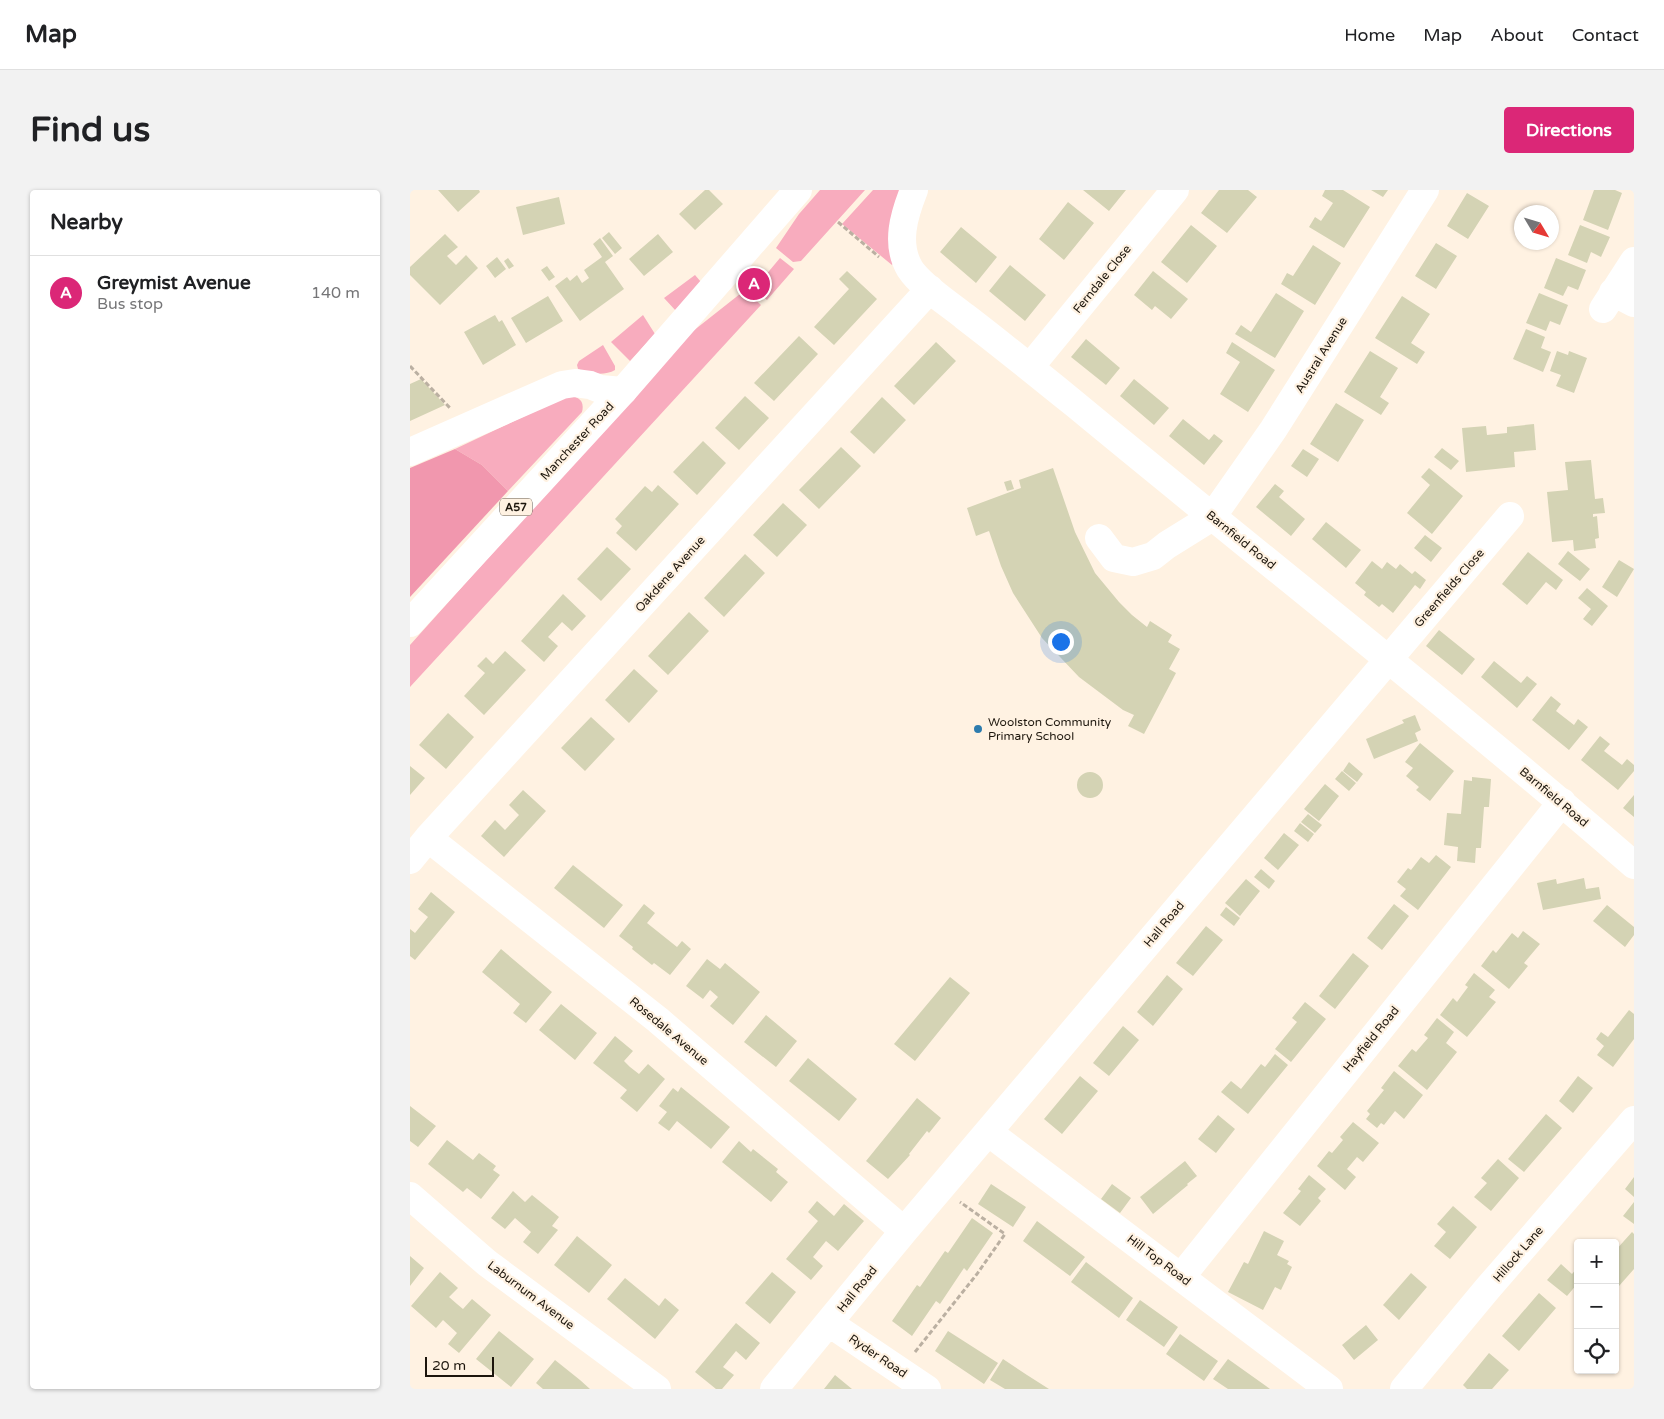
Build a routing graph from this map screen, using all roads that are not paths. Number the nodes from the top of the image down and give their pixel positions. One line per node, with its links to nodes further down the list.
1 (798, 190): 9 (street, Manchester Road / A57)
2 (914, 190): 6 (street, Barnfield Road)
3 (1174, 190): 8 (street, Ferndale Close)
4 (1425, 190): 12 (street, Austral Avenue)
5 (1634, 261): 7 (street)
6 (930, 289): 8 (street, Barnfield Road); 17 (street, Oakdene Avenue)
7 (1617, 301)
8 (1030, 367): 12 (street, Barnfield Road)
9 (623, 391): 10 (street, Manchester Road); 14 (street, Manchester Road / A57)
10 (410, 452)
11 (1510, 516): 15 (street, Greenfields Close)
12 (1212, 518): 13 (street); 15 (street, Barnfield Road)
13 (1099, 538)
14 (410, 623)
15 (1388, 659): 16 (street, Barnfield Road); 21 (street, Hall Road)
16 (1562, 802): 19 (street, Barnfield Road); 24 (street, Hayfield Road)
17 (428, 838): 18 (street, Oakdene Avenue); 23 (street, Rosedale Avenue)
18 (410, 860)
19 (1634, 865)
20 (1634, 1120): 30 (street, Hillock Lane)
21 (988, 1132): 23 (street, Hall Road); 24 (street, Hill Top Road)
22 (410, 1196): 26 (street, Laburnum Avenue)
23 (904, 1231): 25 (street, Hall Road)
24 (1180, 1276): 29 (street, Hill Top Road)
25 (829, 1323): 27 (street, Hall Road); 28 (street, Ryder Road)
26 (657, 1389)
27 (774, 1389)
28 (927, 1389)
29 (1329, 1389)
30 (1404, 1389)

